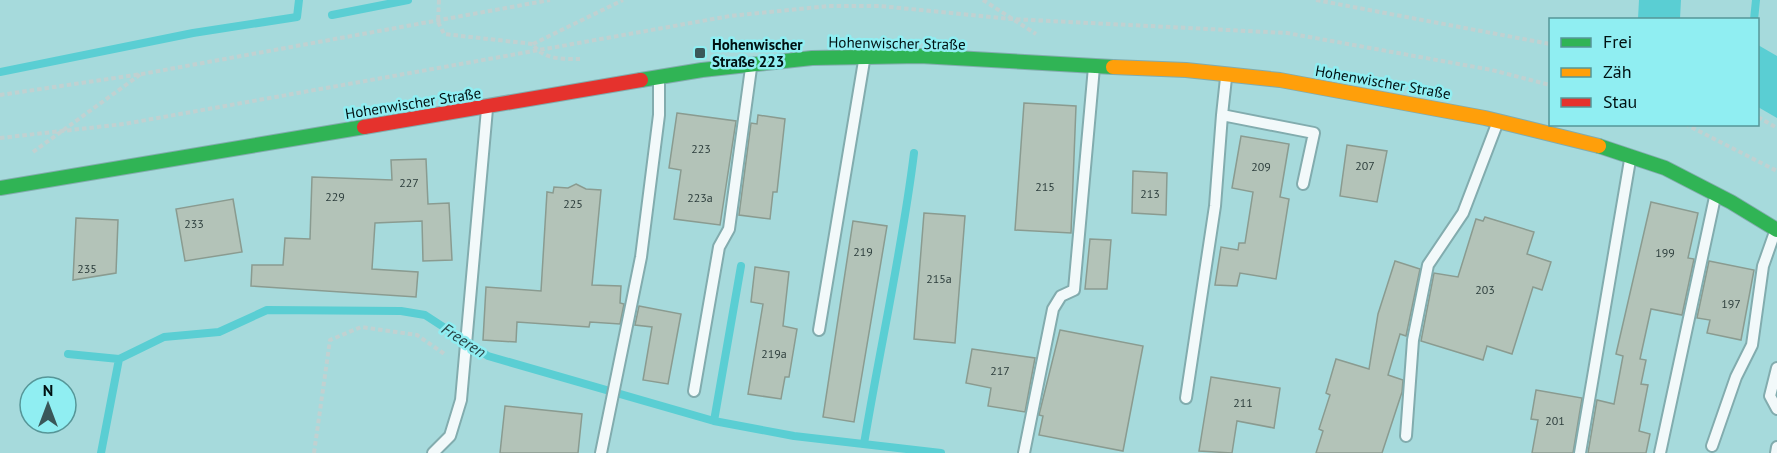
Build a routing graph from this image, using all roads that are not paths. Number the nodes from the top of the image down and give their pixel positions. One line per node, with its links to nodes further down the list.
1 (864, 57): 2 (main road, Hohenwischer Straße); 3 (main road, Hohenwischer Straße); 14 (lane)
2 (751, 64): 5 (main road, Hohenwischer Straße); 16 (lane)
3 (1094, 67): 4 (main road, Hohenwischer Straße); 22 (lane)
4 (1226, 75): 7 (lane); 8 (main road, Hohenwischer Straße)
5 (658, 76): 6 (main road, Hohenwischer Straße); 24 (lane)
6 (487, 107): 11 (main road, Hohenwischer Straße); 23 (lane)
7 (1222, 115): 10 (lane); 17 (lane)
8 (1498, 121): 9 (main road, Hohenwischer Straße); 19 (lane)
9 (1630, 157): 12 (main road, Hohenwischer Straße); 25 (lane)
10 (1303, 184)
11 (0, 189)
12 (1715, 194): 13 (main road, Hohenwischer Straße); 26 (lane)
13 (1776, 230): 20 (lane)
14 (819, 330)
15 (1777, 368): 18 (lane)
16 (694, 391)
17 (1186, 398)
18 (1777, 409)
19 (1406, 436)
20 (1712, 446)
21 (1777, 447): 27 (lane)
22 (1024, 451)
23 (433, 453)
24 (602, 453)
25 (1580, 453)
26 (1660, 453)
27 (1776, 453)

